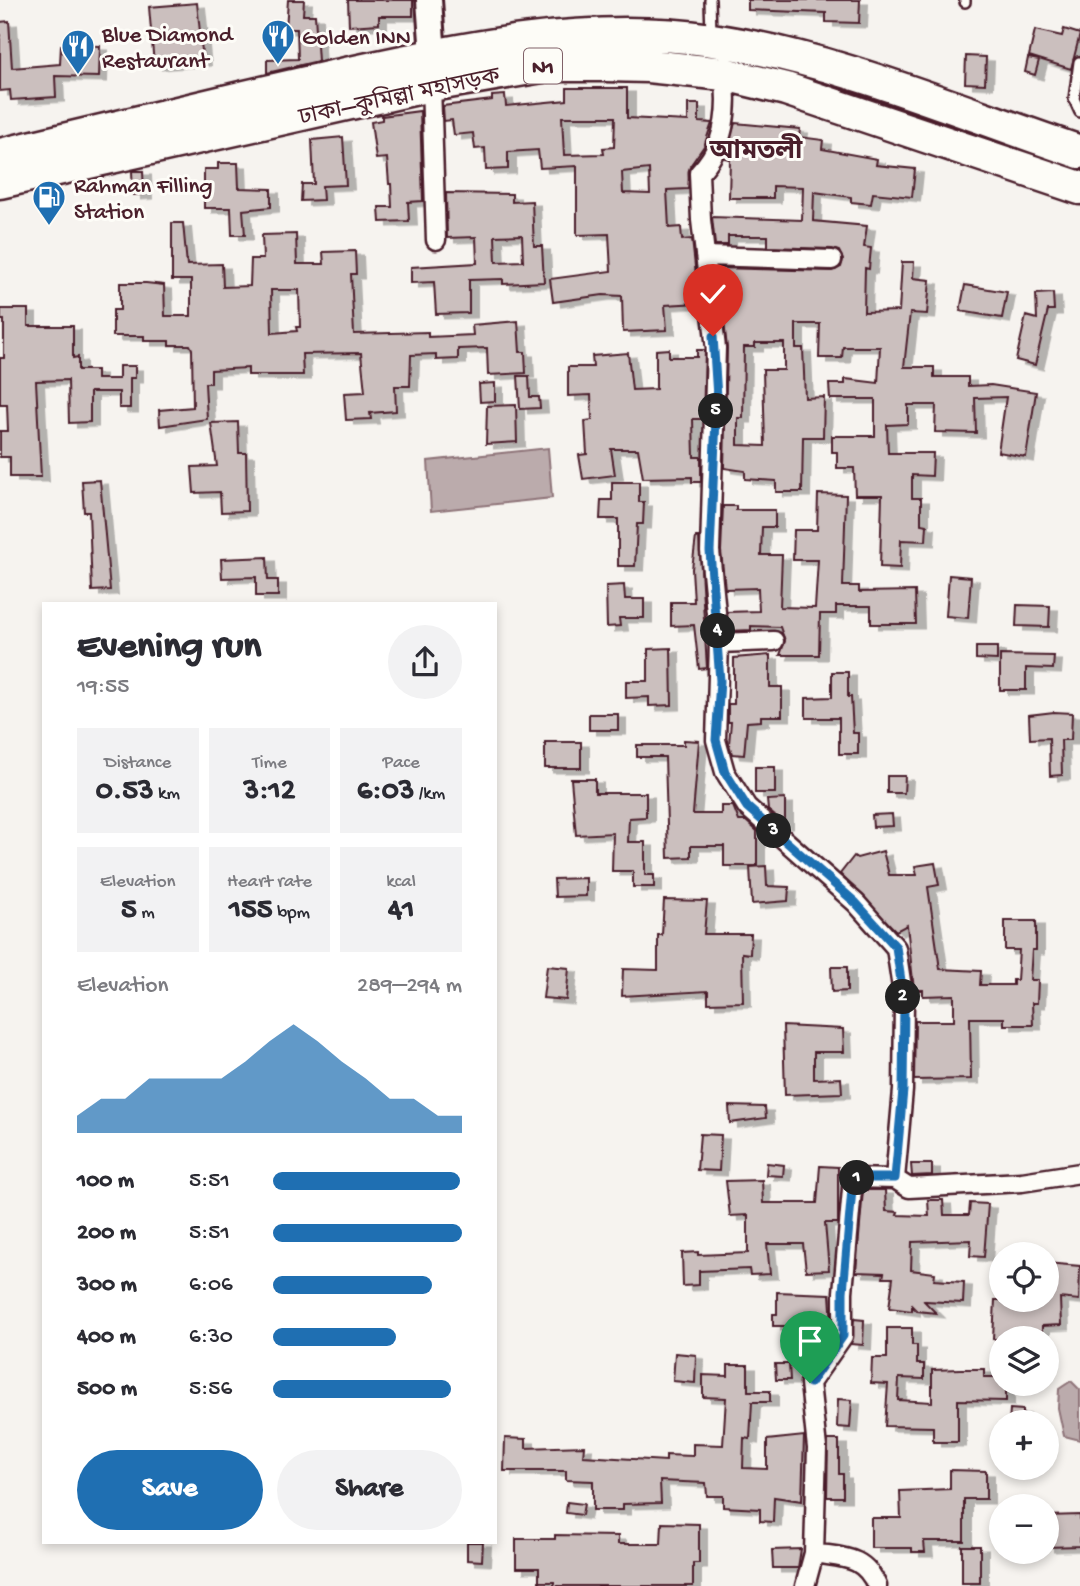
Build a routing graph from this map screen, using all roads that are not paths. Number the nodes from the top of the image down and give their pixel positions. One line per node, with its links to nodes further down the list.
1 (429, 0): 5 (main road)
2 (710, 0): 3 (lane)
3 (711, 40): 5 (highway, ঢাকা–কুমিল্লা মহাসড়ক / N1); 8 (highway, ঢাকা–কুমিল্লা মহাসড়ক / N1)
4 (1079, 62): 7 (lane)
5 (432, 70): 6 (highway, ঢাকা–কুমিল্লা মহাসড়ক / N1); 9 (highway, ঢাকা–কুমিল্লা মহাসড়ক / N1); 10 (highway, ঢাকা–কুমিল্লা মহাসড়ক / N1); 12 (street)
6 (724, 74): 11 (highway, ঢাকা–কুমিল্লা মহাসড়ক / N1); 13 (street)
7 (1080, 112)
8 (1080, 152)
9 (0, 155)
10 (0, 182)
11 (1080, 188)
12 (436, 240)
13 (705, 256): 14 (street); 16 (street)
14 (832, 260)
15 (774, 640): 16 (street)
16 (719, 643): 18 (street)
17 (1080, 1173): 18 (street)
18 (895, 1178): 19 (street)
19 (814, 1553): 20 (street); 21 (street)
20 (805, 1586)
21 (877, 1586)

